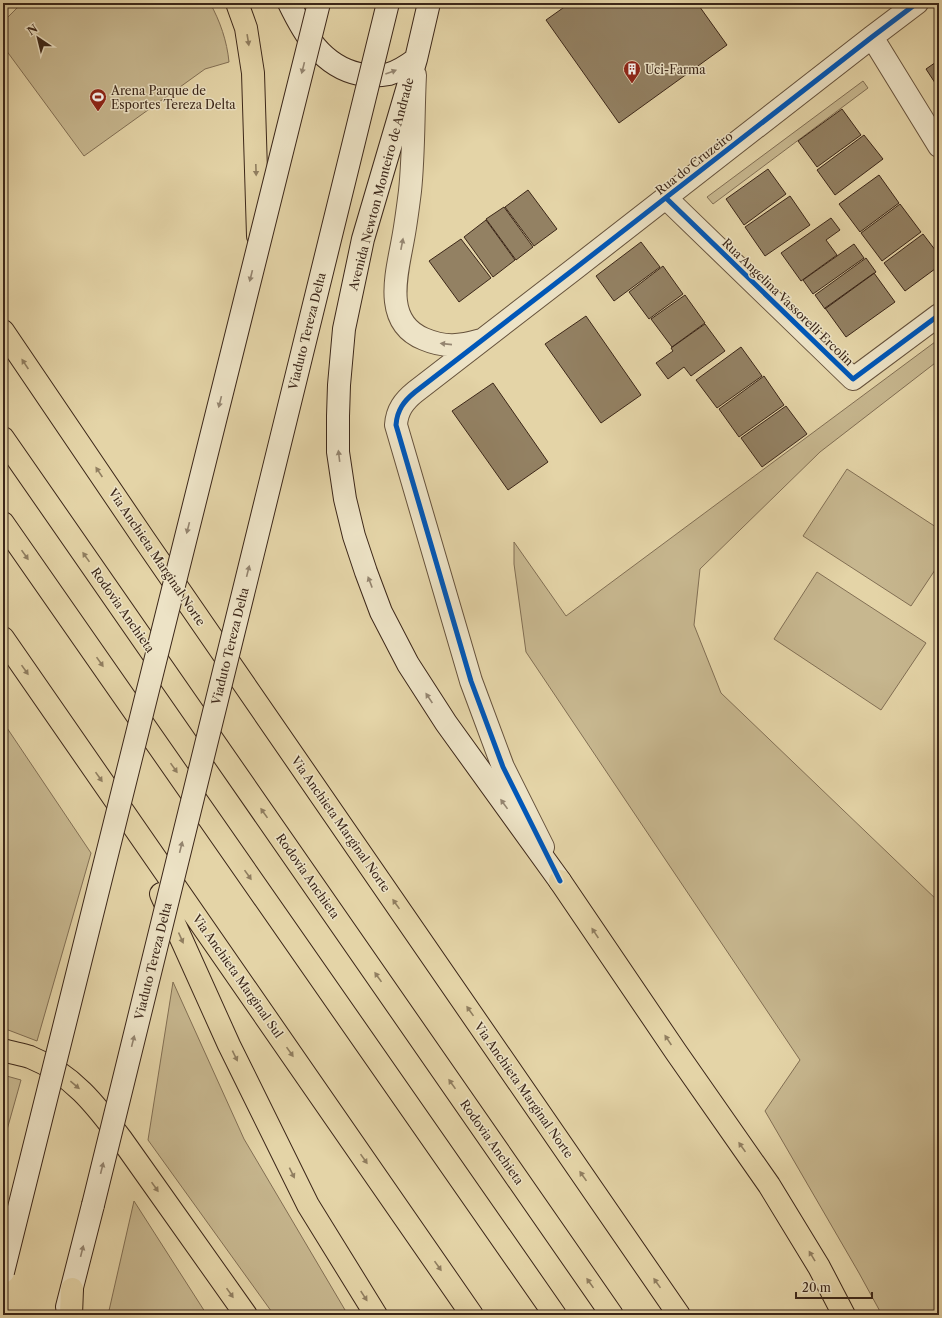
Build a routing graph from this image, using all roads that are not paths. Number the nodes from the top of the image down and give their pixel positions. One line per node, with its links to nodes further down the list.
1 (237, 3): 11 (highway, one-way to 11)
2 (289, 3): 8 (main road, one-way to 8)
3 (319, 3): 11 (main road, one-way to 11, bridge)
4 (388, 3): 22 (main road, Viaduto Tereza Delta, one-way to 4, bridge)
5 (429, 3): 8 (main road, Avenida Newton Monteiro de Andrade)
6 (917, 3): 7 (main road, Rua do Cruzeiro)
7 (872, 37): 9 (main road); 10 (main road, Rua do Cruzeiro)
8 (416, 60): 14 (main road, one-way to 8); 19 (main road, Avenida Newton Monteiro de Andrade, one-way to 8)
9 (939, 146)
10 (666, 198): 12 (main road, Rua Angelina Vassorelli Ercolin); 14 (main road, Rua do Cruzeiro)
11 (258, 246): 21 (main road, one-way to 21, bridge)
12 (939, 315)
13 (3, 331): 30 (highway, Via Anchieta Marginal Norte, one-way to 13)
14 (484, 339): 19 (main road, Rua do Cruzeiro)
15 (3, 438): 29 (highway, Rodovia Anchieta, one-way to 15)
16 (3, 523): 28 (highway, one-way to 28)
17 (3, 638): 18 (highway, Via Anchieta Marginal Sul, one-way to 18)
18 (124, 813): 26 (highway, one-way to 26); 27 (highway, Via Anchieta Marginal Sul, one-way to 27)
19 (560, 881): 31 (highway, one-way to 19)
20 (3, 1050): 25 (highway, one-way to 25)
21 (4, 1269)
22 (72, 1289): 23 (main road, Viaduto Tereza Delta); 24 (highway)
23 (64, 1315)
24 (72, 1315)
25 (246, 1315)
26 (376, 1315)
27 (472, 1315)
28 (555, 1315)
29 (612, 1315)
30 (679, 1315)
31 (844, 1315)

